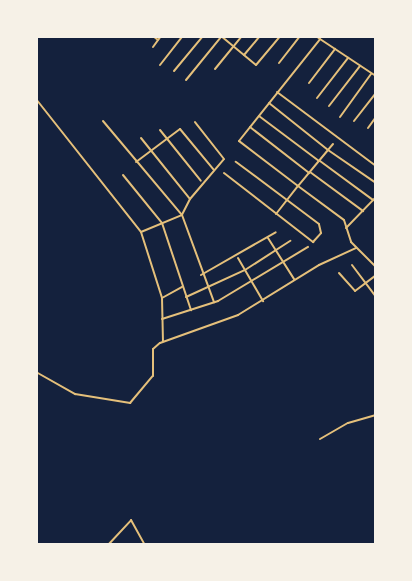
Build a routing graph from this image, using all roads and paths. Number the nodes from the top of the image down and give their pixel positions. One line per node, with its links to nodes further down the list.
1 (153, 36): 12 (street)
2 (161, 36): 12 (street)
3 (183, 36): 19 (street)
4 (203, 36): 22 (street)
5 (242, 36): 13 (street)
6 (260, 36): 16 (street)
7 (280, 36): 16 (street)
8 (300, 36): 18 (street)
9 (316, 36): 11 (street)
10 (222, 37): 13 (street); 25 (street)
11 (320, 39): 15 (street); 27 (street)
12 (158, 40): 14 (street)
13 (233, 46): 16 (street); 21 (street)
14 (152, 47)
15 (335, 49): 17 (street); 26 (street)
16 (244, 55)
17 (348, 58): 20 (street); 29 (street)
18 (279, 63)
19 (160, 64)
20 (360, 66): 23 (street); 32 (street)
21 (215, 69)
22 (174, 71)
23 (371, 74): 24 (street); 34 (street)
24 (376, 76)
25 (186, 80)
26 (309, 83)
27 (277, 92): 31 (street); 50 (street)
28 (376, 93): 37 (street)
29 (316, 98)
30 (36, 99): 67 (street)
31 (269, 103): 33 (street); 45 (street)
32 (329, 106)
33 (259, 115): 39 (street); 47 (street)
34 (340, 116)
35 (376, 118): 40 (street)
36 (103, 121): 48 (street)
37 (354, 121)
38 (195, 122): 51 (street)
39 (250, 127): 53 (street); 57 (street)
40 (368, 128)
41 (160, 130): 43 (street)
42 (141, 138): 46 (street)
43 (167, 138): 46 (street); 51 (street); 55 (street)
44 (333, 144): 45 (street)
45 (328, 150): 47 (street); 56 (street)
46 (151, 151): 48 (street); 59 (street)
47 (319, 161): 53 (street); 61 (street)
48 (136, 162): 64 (street)
49 (236, 162): 60 (street)
50 (376, 166)
51 (214, 170): 55 (street)
52 (224, 173): 63 (street)
53 (309, 173): 57 (street); 62 (street)
54 (123, 175): 65 (street)
55 (201, 181): 59 (street)
56 (375, 183)
57 (298, 186): 60 (street); 66 (street)
58 (376, 198): 61 (street)
59 (190, 199): 64 (street)
60 (287, 200): 63 (street); 63 (street)
61 (373, 200): 62 (street)
62 (363, 210): 66 (street)
63 (276, 214)
64 (182, 215): 65 (street); 81 (street)
65 (162, 223): 67 (street); 85 (street)
66 (346, 228): 72 (street)
67 (141, 232): 89 (street)
68 (276, 232): 69 (street)
69 (268, 238): 73 (street); 74 (street)
70 (290, 241): 73 (street)
71 (308, 247): 75 (street)
72 (356, 248): 77 (street); 82 (street)
73 (276, 251): 75 (street); 78 (street)
74 (238, 258): 78 (street); 81 (street)
75 (283, 263): 82 (street); 84 (street)
76 (352, 265): 83 (street)
77 (376, 267)
78 (245, 270): 84 (street); 86 (street)
79 (339, 273): 83 (street)
80 (376, 274): 83 (street)
81 (201, 275): 86 (street)
82 (294, 279): 90 (street)
83 (367, 282): 87 (street)
84 (252, 283): 90 (street); 91 (street)
85 (182, 287): 88 (street); 89 (street)
86 (207, 289): 88 (street); 91 (street)
87 (375, 296)
88 (186, 297): 92 (street)
89 (162, 298): 93 (street)
90 (263, 301): 94 (street)
91 (214, 302): 92 (street)
92 (191, 310): 93 (street)
93 (162, 319): 94 (street)
94 (163, 341): 95 (street)
95 (36, 372)
96 (376, 416): 97 (street)
97 (320, 439)
98 (108, 545): 99 (street)
99 (145, 545)

